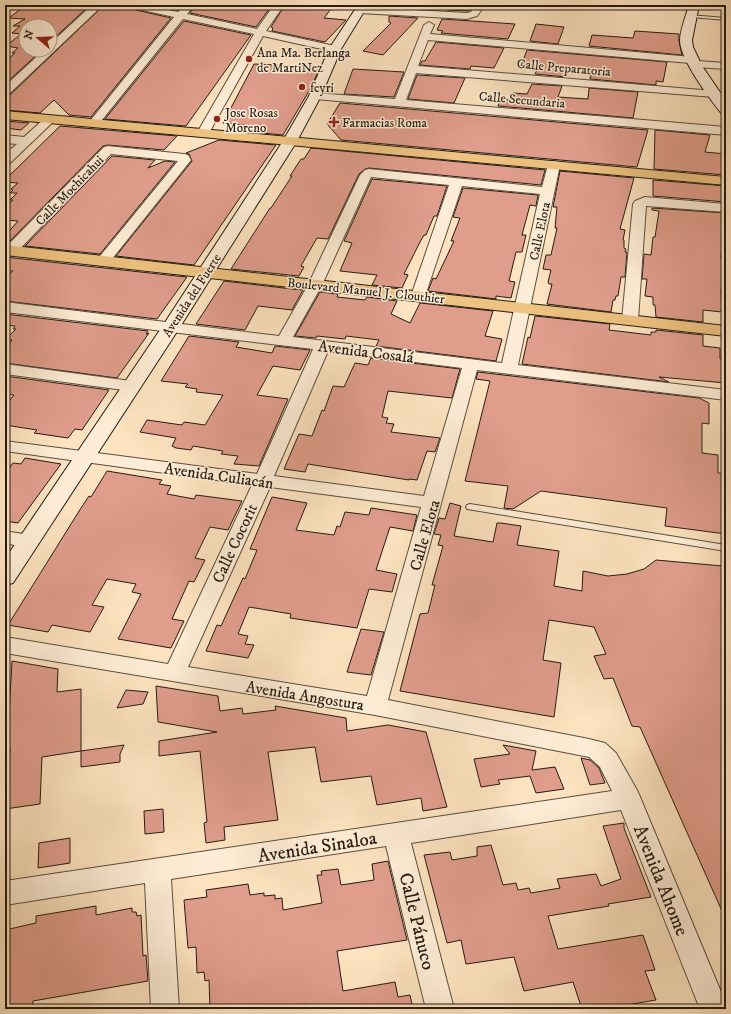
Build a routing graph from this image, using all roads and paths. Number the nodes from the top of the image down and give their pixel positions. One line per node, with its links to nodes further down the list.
1 (98, 5): 19 (street)
2 (131, 5): 10 (street)
3 (189, 5): 10 (street)
4 (279, 5): 13 (street)
5 (480, 5): 11 (street)
6 (573, 5): 7 (lane)
7 (586, 6)
8 (362, 7): 11 (street); 15 (street, Avenida del Fuerte)
9 (693, 11): 12 (lane); 16 (street)
10 (180, 15): 13 (street); 26 (street)
11 (433, 15): 14 (street)
12 (726, 19)
13 (260, 32): 15 (street); 28 (street)
14 (424, 37): 16 (street); 18 (street)
15 (335, 49): 21 (street, Avenida del Fuerte)
16 (694, 62): 17 (street); 20 (street)
17 (726, 66)
18 (412, 69): 20 (street, Calle Preparatoria); 22 (street)
19 (5, 92)
20 (720, 94): 23 (street)
21 (315, 96): 22 (street, Calle Secundaria); 31 (street, Avenida del Fuerte)
22 (399, 103): 27 (street, Calle Secundaria)
23 (726, 110)
24 (5, 115): 25 (main road)
25 (50, 119): 26 (main road); 30 (street)
26 (94, 123): 28 (main road)
27 (726, 131)
28 (203, 133): 31 (main road)
29 (5, 139): 30 (street)
30 (27, 141): 32 (street)
31 (290, 141): 33 (main road); 40 (street, Avenida del Fuerte)
32 (5, 161)
33 (554, 165): 35 (main road); 36 (street, Calle Elota)
34 (457, 181): 36 (street); 41 (street); 42 (street)
35 (726, 181)
36 (547, 191): 44 (street, Calle Elota)
37 (726, 208): 45 (street)
38 (7, 251): 39 (main road, Boulevard Manuel J. Clouthier); 39 (street, Calle Mochicahui)
39 (103, 261): 40 (main road, Boulevard Manuel J. Clouthier)
40 (205, 273): 41 (main road, Boulevard Manuel J. Clouthier); 46 (street, Avenida del Fuerte)
41 (315, 285): 42 (main road, Boulevard Manuel J. Clouthier); 48 (street)
42 (418, 296): 44 (main road, Boulevard Manuel J. Clouthier)
43 (5, 307): 46 (street, Avenida Cosalá)
44 (523, 308): 45 (main road, Boulevard Manuel J. Clouthier); 51 (street, Calle Elota)
45 (630, 320): 47 (main road, Boulevard Manuel J. Clouthier)
46 (171, 327): 48 (street, Avenida Cosalá); 53 (street, Avenida del Fuerte)
47 (726, 331)
48 (284, 340): 49 (street, Avenida Cosalá)
49 (322, 346): 50 (street, Avenida Cosalá); 57 (street, Calle Cocorit)
50 (471, 363): 51 (street, Avenida Cosalá); 58 (street, Calle Elota)
51 (509, 367): 54 (street, Avenida Cosalá)
52 (5, 369): 53 (street)
53 (131, 386): 56 (street, Avenida del Fuerte)
54 (726, 395)
55 (5, 446): 56 (street, Avenida Culiacán)
56 (85, 458): 57 (street, Avenida Culiacán); 61 (street, Avenida del Fuerte)
57 (263, 481): 58 (street, Avenida Culiacán); 65 (street, Calle Cocorit)
58 (433, 503): 66 (street, Calle Elota)
59 (470, 507): 62 (lane)
60 (5, 537): 61 (street)
61 (28, 541): 63 (street, Avenida del Fuerte)
62 (726, 548)
63 (5, 577)
64 (5, 645): 65 (street, Avenida Angostura)
65 (174, 674): 66 (street, Avenida Angostura)
66 (375, 706): 67 (street, Avenida Angostura)
67 (603, 755): 68 (street, Avenida Ahome)
68 (629, 799): 69 (street, Avenida Sinaloa); 74 (street, Avenida Ahome)
69 (396, 834): 70 (street, Avenida Sinaloa); 73 (street, Calle Pánuco)
70 (156, 870): 71 (street, Avenida Sinaloa); 72 (street)
71 (5, 893)
72 (165, 1009)
73 (440, 1009)
74 (714, 1009)

